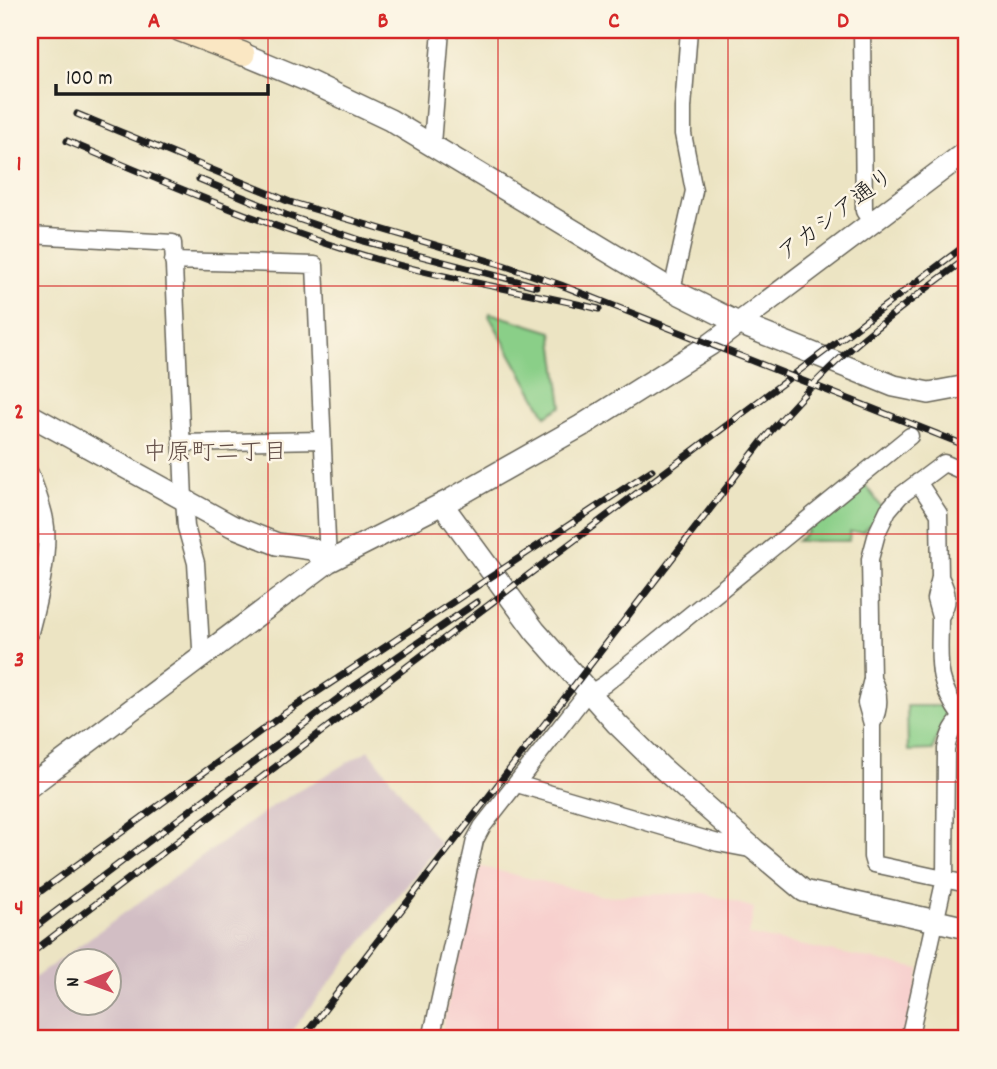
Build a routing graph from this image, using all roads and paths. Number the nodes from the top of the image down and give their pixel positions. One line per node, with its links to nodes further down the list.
1 (181, 30): 5 (main road)
2 (441, 30): 6 (street)
3 (689, 30): 11 (street)
4 (862, 30): 8 (street)
5 (243, 54): 6 (street)
6 (432, 144): 11 (street)
7 (967, 151): 8 (street, アカシア通り)
8 (872, 223): 12 (street, アカシア通り)
9 (30, 236): 10 (street)
10 (173, 261): 16 (street); 17 (street)
11 (672, 290): 12 (street)
12 (740, 324): 13 (street); 22 (street, アカシア通り)
13 (967, 386)
14 (30, 415): 21 (street)
15 (909, 436): 26 (street)
16 (321, 440): 17 (street); 23 (street)
17 (181, 443): 21 (street)
18 (30, 473): 24 (street)
19 (967, 473): 20 (street)
20 (918, 482): 27 (street); 31 (street)
21 (184, 499): 23 (street); 25 (street)
22 (442, 504): 23 (street, アカシア通り); 26 (street)
23 (328, 562): 25 (street, アカシア通り)
24 (30, 632)
25 (204, 657): 29 (street, アカシア通り)
26 (591, 692): 28 (street); 30 (street)
27 (965, 717): 31 (street)
28 (517, 784): 30 (street); 35 (street)
29 (30, 786)
30 (755, 850): 33 (street)
31 (945, 878): 32 (street); 33 (street)
32 (967, 884)
33 (935, 921): 34 (street); 36 (street)
34 (967, 928)
35 (431, 1039)
36 (909, 1039)

